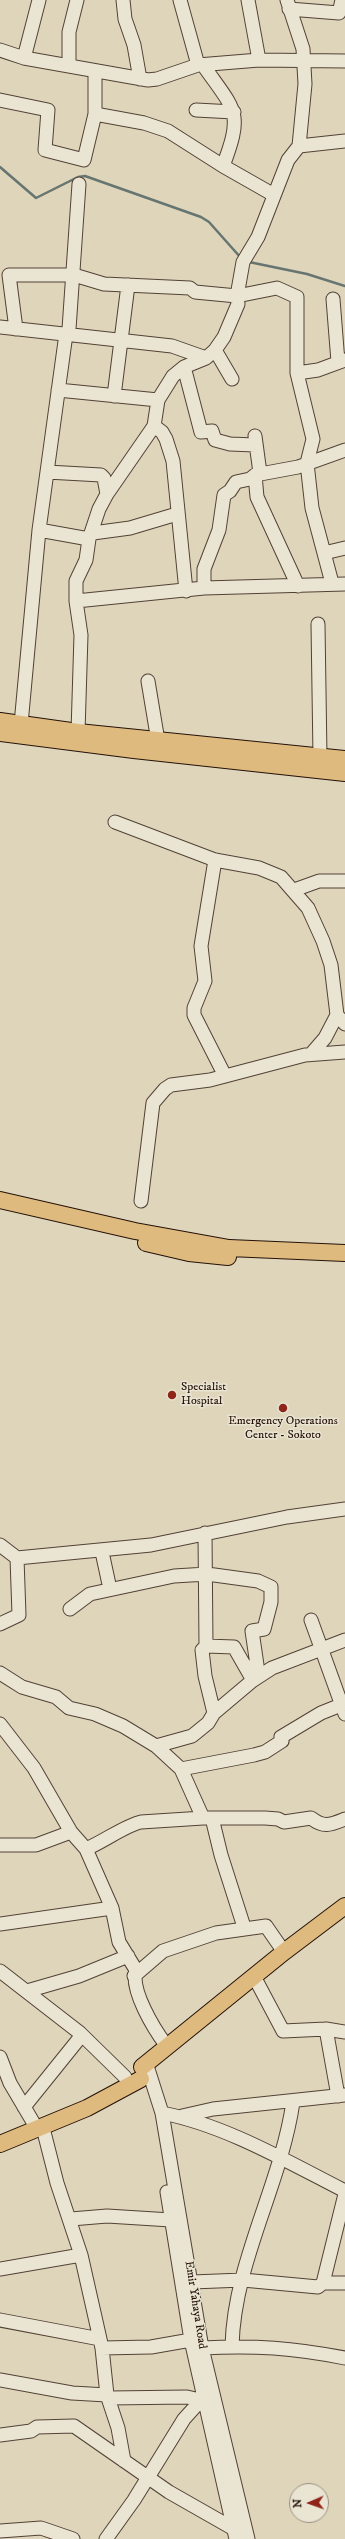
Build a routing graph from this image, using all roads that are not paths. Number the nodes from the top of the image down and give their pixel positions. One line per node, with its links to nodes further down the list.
1 (39, 0): 9 (street)
2 (77, 0): 14 (street)
3 (123, 0): 16 (street)
4 (180, 0): 13 (street)
5 (248, 0): 10 (street)
6 (342, 0): 7 (street)
7 (288, 4): 11 (street)
8 (0, 50): 9 (street)
9 (24, 58): 14 (street)
10 (259, 60): 11 (street); 13 (street)
11 (303, 61): 12 (street); 22 (street)
12 (345, 61)
13 (200, 65): 16 (street); 19 (street)
14 (69, 66): 15 (street)
15 (95, 72): 16 (street); 20 (street)
16 (140, 79)
17 (0, 100): 20 (street)
18 (196, 110): 19 (street)
19 (234, 112): 23 (street)
20 (95, 114): 23 (street)
21 (345, 141): 22 (street)
22 (299, 146): 25 (street)
23 (223, 166): 25 (street)
24 (79, 184): 26 (street)
25 (274, 195): 28 (street)
26 (74, 275): 27 (street); 31 (street); 32 (street)
27 (128, 285): 28 (street); 33 (street)
28 (237, 296): 34 (street); 37 (street)
29 (333, 300): 35 (street)
30 (0, 327): 31 (street)
31 (16, 329): 32 (street)
32 (66, 334): 33 (street); 39 (street)
33 (121, 340): 34 (street); 40 (street)
34 (211, 354): 36 (street); 38 (street)
35 (342, 361): 37 (street)
36 (184, 367): 41 (street); 46 (street)
37 (296, 373): 44 (street)
38 (232, 379)
39 (58, 390): 40 (street); 45 (street)
40 (114, 396): 41 (street)
41 (158, 400): 42 (street)
42 (154, 426): 47 (street); 48 (street)
43 (345, 450): 44 (street)
44 (308, 463): 46 (street); 52 (street)
45 (47, 472): 47 (street); 49 (street)
46 (258, 474): 54 (street); 55 (street)
47 (107, 494): 50 (street)
48 (177, 514): 50 (street); 56 (street)
49 (39, 530): 50 (street); 61 (street)
50 (91, 536): 57 (street)
51 (345, 548): 52 (street)
52 (324, 553): 53 (street)
53 (339, 584): 54 (street)
54 (298, 586): 55 (street)
55 (204, 588): 56 (street)
56 (186, 591): 57 (street)
57 (76, 601): 62 (street)
58 (318, 624): 65 (street)
59 (148, 681): 64 (street)
60 (0, 721): 61 (main road)
61 (21, 724): 62 (main road)
62 (78, 732): 65 (main road)
63 (0, 733): 67 (main road)
64 (157, 735)
65 (320, 757): 66 (main road)
66 (345, 759)
67 (345, 773)
68 (114, 822): 69 (street)
69 (215, 860): 71 (street); 75 (street)
70 (345, 881): 71 (street)
71 (294, 890): 72 (street)
72 (341, 1020): 74 (street)
73 (345, 1052): 74 (street)
74 (312, 1053): 75 (street)
75 (225, 1076): 77 (street)
76 (0, 1200): 79 (main road)
77 (141, 1201)
78 (0, 1211): 80 (main road)
79 (345, 1254)
80 (345, 1263)
81 (345, 1508): 82 (street)
82 (205, 1533): 84 (street); 86 (street)
83 (0, 1545): 85 (street)
84 (102, 1552): 85 (street); 87 (street)
85 (17, 1558): 90 (street)
86 (207, 1574): 87 (street); 92 (street); 94 (street)
87 (110, 1589): 88 (street)
88 (70, 1609)
89 (311, 1620): 93 (street)
90 (0, 1624)
91 (345, 1640): 93 (street)
92 (206, 1646): 94 (street); 98 (street)
93 (322, 1650): 96 (street); 97 (street)
94 (247, 1668): 96 (street)
95 (0, 1673): 101 (street)
96 (252, 1680): 98 (street)
97 (343, 1710): 102 (street)
98 (214, 1714): 101 (street)
99 (0, 1724): 100 (street)
100 (5, 1739): 105 (street)
101 (156, 1746): 102 (street)
102 (181, 1769): 103 (street)
103 (207, 1818): 104 (street); 107 (street); 112 (street)
104 (345, 1819)
105 (71, 1832): 106 (street); 107 (street)
106 (0, 1845)
107 (86, 1849): 109 (street)
108 (345, 1906): 113 (main road)
109 (112, 1908): 111 (street); 114 (street)
110 (345, 1914): 117 (main road)
111 (0, 1924)
112 (244, 1927): 113 (street); 116 (street)
113 (284, 1952): 122 (main road)
114 (128, 1956): 116 (street); 118 (street)
115 (0, 1971): 118 (street)
116 (134, 1976): 122 (street)
117 (257, 1982): 119 (street); 124 (main road)
118 (27, 1991): 121 (street)
119 (326, 2029): 120 (street); 125 (street)
120 (345, 2032)
121 (82, 2035): 124 (street); 127 (street)
122 (166, 2045): 124 (main road)
123 (0, 2057): 127 (street)
124 (140, 2073): 128 (street, Emir Yahaya Road); 130 (main road); 136 (street, Emir Yahaya Road)
125 (342, 2096): 126 (street)
126 (293, 2102): 129 (street); 133 (street)
127 (24, 2107): 130 (street)
128 (162, 2113): 129 (street); 140 (street, Emir Yahaya Road)
129 (182, 2116): 133 (street)
130 (38, 2125): 131 (main road); 132 (main road); 135 (street)
131 (0, 2134)
132 (0, 2144)
133 (280, 2158): 134 (street); 139 (street)
134 (345, 2193): 141 (street)
135 (71, 2219): 136 (street); 137 (street)
136 (171, 2220): 144 (street, Emir Yahaya Road)
137 (81, 2255): 138 (street); 145 (street)
138 (0, 2269)
139 (243, 2280): 140 (street); 141 (street); 146 (street)
140 (192, 2282): 147 (street, Emir Yahaya Road)
141 (323, 2283): 142 (street)
142 (345, 2283)
143 (0, 2320): 145 (street)
144 (191, 2340): 145 (street); 151 (street, Emir Yahaya Road)
145 (101, 2343): 150 (street)
146 (232, 2346): 147 (street); 148 (street)
147 (202, 2348): 159 (street, Emir Yahaya Road)
148 (345, 2358)
149 (0, 2380): 150 (street)
150 (109, 2397): 151 (street); 153 (street)
151 (202, 2399): 154 (street); 156 (street, Emir Yahaya Road)
152 (0, 2435): 153 (street)
153 (124, 2460): 154 (street)
154 (149, 2477): 156 (street); 158 (street)
155 (0, 2531): 157 (street)
156 (235, 2534)
157 (73, 2539)
158 (106, 2539)
159 (248, 2539)

